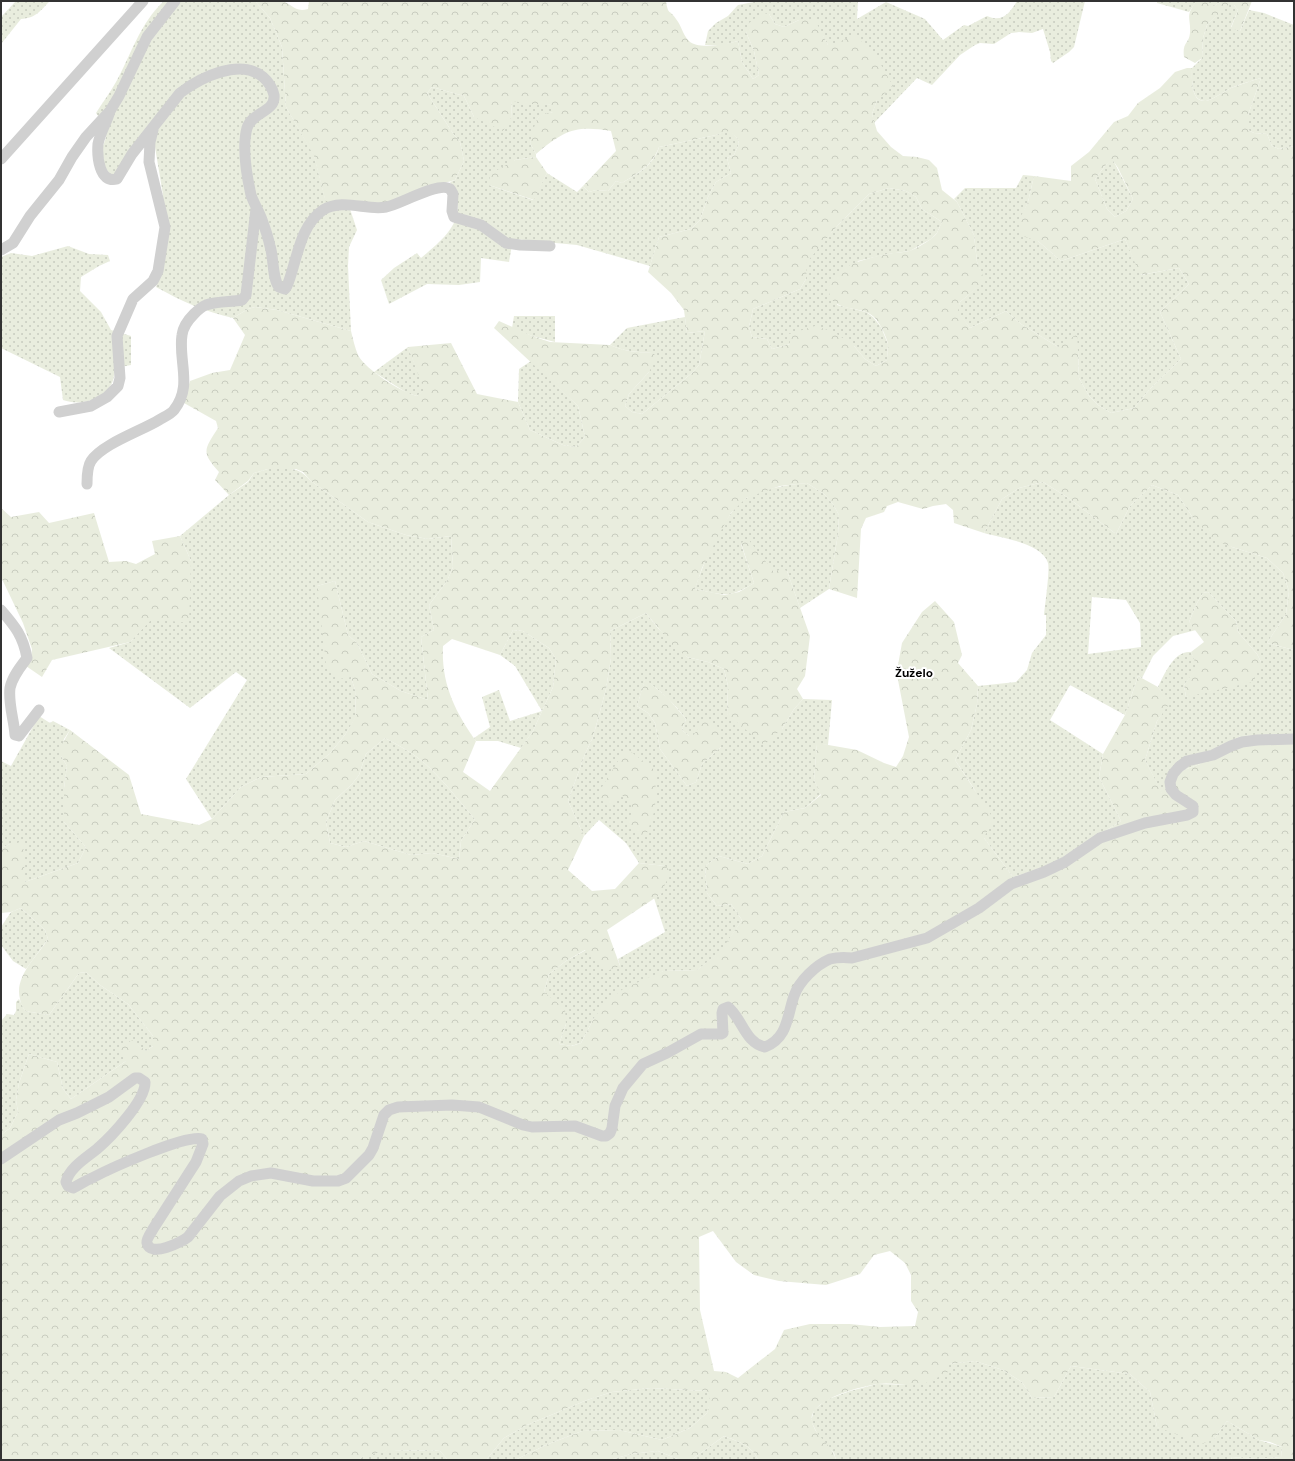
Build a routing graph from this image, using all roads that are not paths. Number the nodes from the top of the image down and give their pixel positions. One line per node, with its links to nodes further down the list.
1 (143, 1): 5 (street)
2 (175, 1): 3 (street)
3 (110, 111): 4 (street); 8 (street)
4 (153, 128): 6 (street); 9 (street)
5 (1, 159)
6 (256, 209): 7 (street); 10 (street)
7 (550, 246)
8 (1, 250)
9 (59, 412)
10 (87, 484)
11 (1, 610): 12 (street)
12 (39, 710)
13 (1294, 739): 14 (street)
14 (1, 1159)

